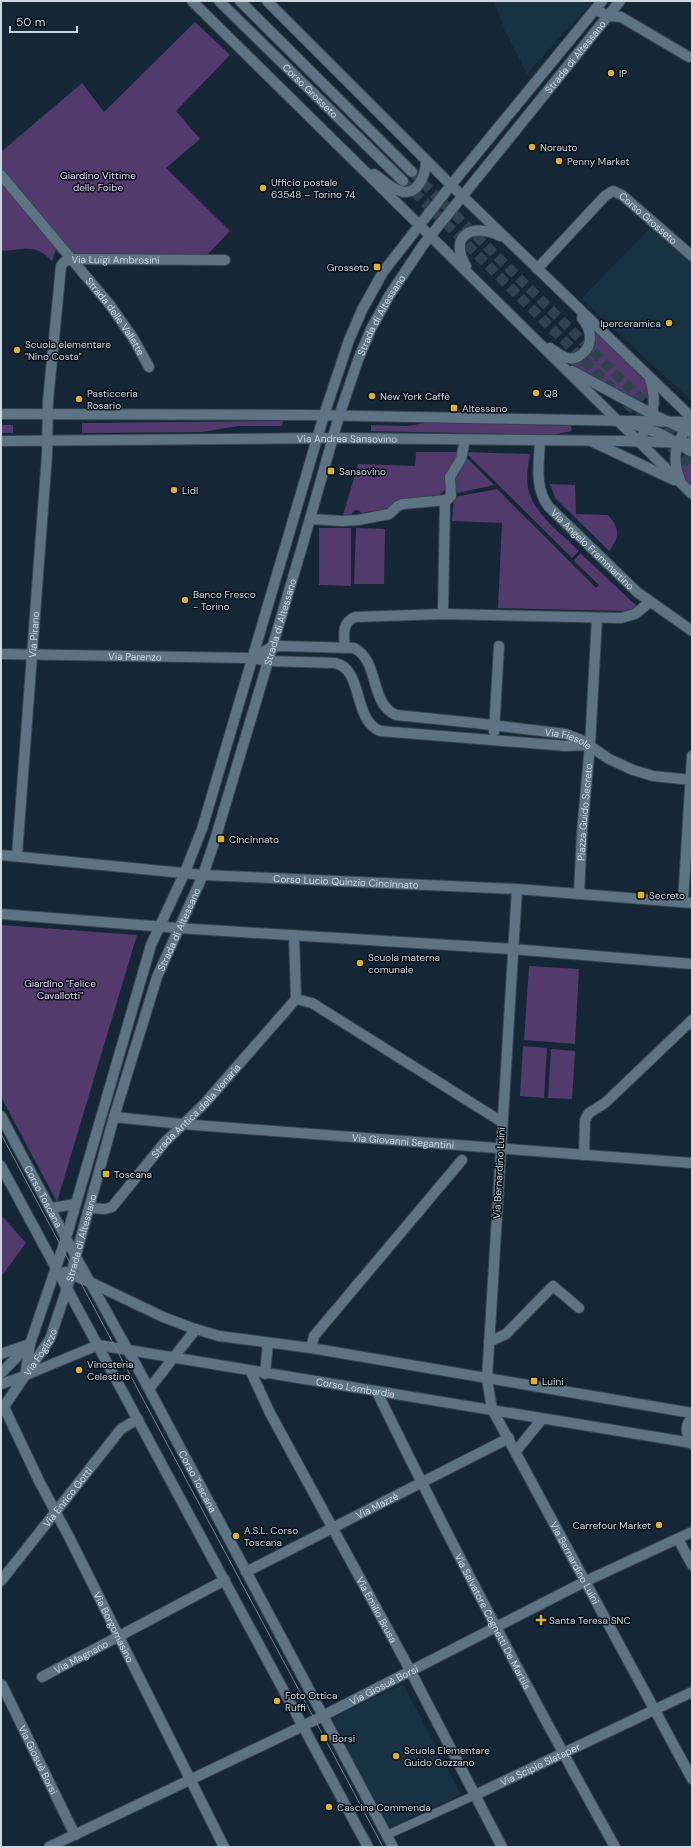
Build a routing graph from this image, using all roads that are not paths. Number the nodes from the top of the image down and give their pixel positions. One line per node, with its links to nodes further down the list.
1 (192, 1): 10 (street, Corso Grosseto)
2 (219, 1): 13 (street, Corso Grosseto)
3 (240, 1): 11 (street, Corso Grosseto)
4 (267, 1): 9 (street, Corso Grosseto)
5 (620, 1): 7 (street, Strada di Altessano)
6 (599, 5): 7 (street, Strada di Altessano); 14 (street, Strada di Altessano)
7 (607, 16): 8 (street, Strada di Altessano); 15 (street, Strada di Altessano)
8 (689, 58)
9 (426, 160): 10 (street, Corso Grosseto); 14 (street, Corso Grosseto)
10 (356, 164): 16 (street, Corso Grosseto)
11 (412, 172)
12 (1, 175): 20 (street, Strada delle Vallette)
13 (402, 181)
14 (451, 185): 15 (street, Corso Grosseto); 16 (street, Strada di Altessano)
15 (462, 196): 17 (street, Strada di Altessano); 18 (street, Corso Grosseto)
16 (420, 225): 17 (street, Corso Grosseto); 31 (street, Strada di Altessano)
17 (430, 236): 23 (street, Corso Grosseto); 32 (street, Strada di Altessano)
18 (508, 241): 22 (street, Corso Grosseto); 23 (street, Corso Grosseto)
19 (692, 256): 22 (street, Corso Grosseto)
20 (71, 260): 21 (street, Via Luigi Ambrosini); 27 (street, Strada delle Vallette); 30 (street, Via Luigi Ambrosini)
21 (225, 260)
22 (537, 269): 24 (street, Corso Grosseto)
23 (472, 277): 25 (street, Corso Grosseto)
24 (574, 305): 25 (street, Corso Grosseto); 28 (street, Corso Grosseto)
25 (537, 340): 26 (street, Corso Grosseto)
26 (560, 364): 34 (street, Corso Grosseto); 35 (street, Corso Grosseto)
27 (149, 367)
28 (650, 377): 33 (street, Corso Grosseto); 35 (street)
29 (1, 414): 30 (street)
30 (48, 414): 31 (street); 41 (street, Via Pirano)
31 (324, 415): 32 (street); 37 (street, Strada di Altessano)
32 (339, 416): 34 (street); 38 (street, Strada di Altessano)
33 (692, 418)
34 (618, 421): 35 (street); 44 (street, Corso Grosseto)
35 (649, 422): 36 (street); 44 (street); 45 (street, Corso Grosseto)
36 (690, 428): 45 (street)
37 (318, 438): 38 (street, Via Andrea Sansovino); 41 (street, Via Andrea Sansovino); 61 (street, Strada di Altessano)
38 (333, 438): 39 (street, Via Andrea Sansovino); 51 (street, Strada di Altessano)
39 (465, 440): 42 (street, Via Andrea Sansovino); 50 (street)
40 (1, 441): 41 (street, Via Andrea Sansovino)
41 (48, 441): 60 (street, Via Pirano)
42 (540, 441): 43 (street, Via Andrea Sansovino); 52 (street, Via Angelo Frammartino)
43 (589, 441): 44 (street, Via Andrea Sansovino); 48 (street)
44 (639, 441): 45 (street, Via Andrea Sansovino); 48 (street, Corso Grosseto)
45 (677, 442): 46 (street, Via Andrea Sansovino); 47 (street); 48 (street)
46 (692, 443)
47 (692, 452)
48 (682, 484): 49 (street, Corso Grosseto)
49 (692, 494)
50 (445, 500): 51 (street); 53 (street)
51 (310, 519): 57 (street, Strada di Altessano)
52 (650, 602): 54 (street); 55 (street, Via Angelo Frammartino)
53 (442, 614): 54 (street); 58 (street)
54 (596, 618): 65 (street)
55 (692, 631)
56 (499, 646): 63 (street)
57 (272, 647): 58 (street, Via Fiesole); 61 (street); 62 (street, Strada di Altessano)
58 (345, 648): 63 (street, Via Fiesole)
59 (1, 654): 60 (street, Via Parenzo)
60 (31, 655): 61 (street, Via Parenzo); 69 (street, Via Pirano)
61 (252, 658): 62 (street, Via Parenzo); 70 (street, Strada di Altessano)
62 (268, 661): 64 (street, Via Fiesole); 71 (street, Strada di Altessano)
63 (495, 725): 64 (street); 65 (street, Via Fiesole)
64 (493, 740): 65 (street, Via Fiesole)
65 (590, 746): 67 (street, Piazza Guido Secreto); 73 (street, Piazza Guido Secreto)
66 (692, 756): 67 (street)
67 (691, 780): 74 (street)
68 (1, 855): 69 (street, Corso Lucio Quinzio Cincinnato)
69 (17, 856): 70 (street, Corso Lucio Quinzio Cincinnato)
70 (185, 872): 71 (street, Corso Lucio Quinzio Cincinnato); 76 (street, Strada di Altessano)
71 (203, 875): 72 (street, Corso Lucio Quinzio Cincinnato); 77 (street, Strada di Altessano)
72 (517, 889): 73 (street, Corso Lucio Quinzio Cincinnato); 79 (street, Via Bernardino Luini)
73 (579, 894): 74 (street, Corso Lucio Quinzio Cincinnato)
74 (687, 903)
75 (1, 914): 76 (street)
76 (160, 926): 77 (street); 92 (street, Strada di Altessano)
77 (178, 928): 78 (street); 84 (street, Strada di Altessano)
78 (294, 935): 79 (street); 81 (street)
79 (512, 949): 80 (street); 85 (street, Via Bernardino Luini)
80 (692, 964)
81 (296, 999): 85 (street); 86 (street, Strada Antica della Venaria)
82 (690, 1027): 88 (street)
83 (1, 1116): 93 (street, Corso Toscana)
84 (114, 1117): 86 (street, Via Giovanni Segantini); 94 (street, Strada di Altessano)
85 (502, 1122): 87 (street, Via Bernardino Luini)
86 (182, 1124): 87 (street, Via Giovanni Segantini); 94 (street, Strada Antica della Venaria)
87 (500, 1149): 88 (street, Via Giovanni Segantini); 103 (street, Via Bernardino Luini)
88 (584, 1155): 90 (street, Via Giovanni Segantini)
89 (462, 1160): 107 (street)
90 (692, 1163)
91 (1, 1166): 97 (street)
92 (76, 1204): 93 (street); 95 (street, Strada di Altessano)
93 (50, 1208): 95 (street, Corso Toscana)
94 (90, 1208): 96 (street, Strada di Altessano)
95 (66, 1238): 96 (street, Corso Toscana); 97 (street, Strada di Altessano)
96 (76, 1257): 98 (street, Strada di Altessano); 99 (street, Corso Toscana)
97 (56, 1269): 98 (street); 100 (street); 105 (street, Via Foglizzo)
98 (70, 1274): 99 (street); 100 (street, Strada di Altessano)
99 (90, 1282): 102 (street); 108 (street, Corso Toscana)
100 (67, 1288): 106 (street); 114 (street, Via Foglizzo)
101 (579, 1308): 103 (street)
102 (196, 1329): 104 (street); 110 (street)
103 (489, 1342): 115 (street, Via Bernardino Luini)
104 (268, 1343): 107 (street); 113 (street)
105 (30, 1344): 109 (street); 112 (street, Via Foglizzo); 114 (street)
106 (98, 1345): 108 (street, Corso Lombardia); 114 (street); 123 (street)
107 (311, 1348): 115 (street)
108 (129, 1351): 110 (street, Corso Lombardia); 117 (street, Corso Toscana)
109 (1, 1354)
110 (173, 1358): 111 (street, Corso Lombardia); 117 (street)
111 (251, 1372): 113 (street, Corso Lombardia); 130 (street, Via Emilio Brusa)
112 (1, 1373)
113 (265, 1374): 118 (street, Corso Lombardia)
114 (24, 1376): 116 (street); 119 (street, Via Foglizzo)
115 (487, 1379): 120 (street, Via Bernardino Luini); 121 (street)
116 (1, 1384)
117 (149, 1388): 134 (street, Corso Toscana)
118 (377, 1392): 120 (street, Corso Lombardia); 128 (street, Via Salvatore Cognetti De Martiis)
119 (3, 1409): 129 (street, Via Borgomasino)
120 (492, 1409): 124 (street, Corso Lombardia); 125 (street, Via Bernardino Luini)
121 (692, 1414)
122 (692, 1418): 126 (street)
123 (138, 1419): 129 (street, Via Enrico Gotti); 135 (street)
124 (542, 1419): 126 (street, Corso Lombardia); 127 (street)
125 (509, 1438): 127 (street, Via Bernardino Luini); 128 (street, Via Mazzè)
126 (692, 1443)
127 (516, 1452): 137 (street, Via Bernardino Luini)
128 (421, 1484): 130 (street, Via Mazzè); 138 (street, Via Salvatore Cognetti De Martiis)
129 (55, 1510): 136 (street, Via Enrico Gotti); 139 (street, Via Borgomasino)
130 (332, 1529): 134 (street, Via Mazzè); 140 (street, Via Emilio Brusa)
131 (692, 1532): 132 (street, Via Giosuè Borsi)
132 (678, 1538): 133 (street); 137 (street, Via Giosuè Borsi)
133 (692, 1566)
134 (246, 1572): 145 (street, Corso Toscana)
135 (225, 1580): 139 (street); 146 (street)
136 (1, 1581)
137 (586, 1581): 138 (street, Via Giosuè Borsi); 144 (street, Via Bernardino Luini)
138 (497, 1627): 140 (street, Via Giosuè Borsi); 147 (street, Via Salvatore Cognetti De Martiis)
139 (119, 1637): 141 (street, Via Magnano); 149 (street, Via Borgomasino)
140 (410, 1670): 145 (street, Via Giosuè Borsi); 150 (street, Via Emilio Brusa)
141 (42, 1677)
142 (2, 1685): 151 (street, Via Giosuè Borsi)
143 (692, 1692): 144 (street, Via Scipio Slataper)
144 (656, 1710): 147 (street, Via Scipio Slataper); 148 (street, Via Bernardino Luini)
145 (323, 1714): 146 (street, Via Giosuè Borsi); 152 (street, Corso Toscana)
146 (302, 1726): 149 (street, Via Giosuè Borsi); 155 (street)
147 (563, 1753): 150 (street, Via Scipio Slataper); 158 (street, Via Salvatore Cognetti De Martiis)
148 (692, 1779)
149 (190, 1780): 151 (street, Via Giosuè Borsi); 154 (street, Via Borgomasino)
150 (475, 1795): 152 (street, Via Scipio Slataper); 157 (street, Via Emilio Brusa)
151 (75, 1835): 153 (street, Via Giosuè Borsi)
152 (387, 1835): 156 (street, Corso Toscana)
153 (49, 1847)
154 (224, 1847)
155 (368, 1847)
156 (393, 1847)
157 (502, 1847)
158 (615, 1847)

